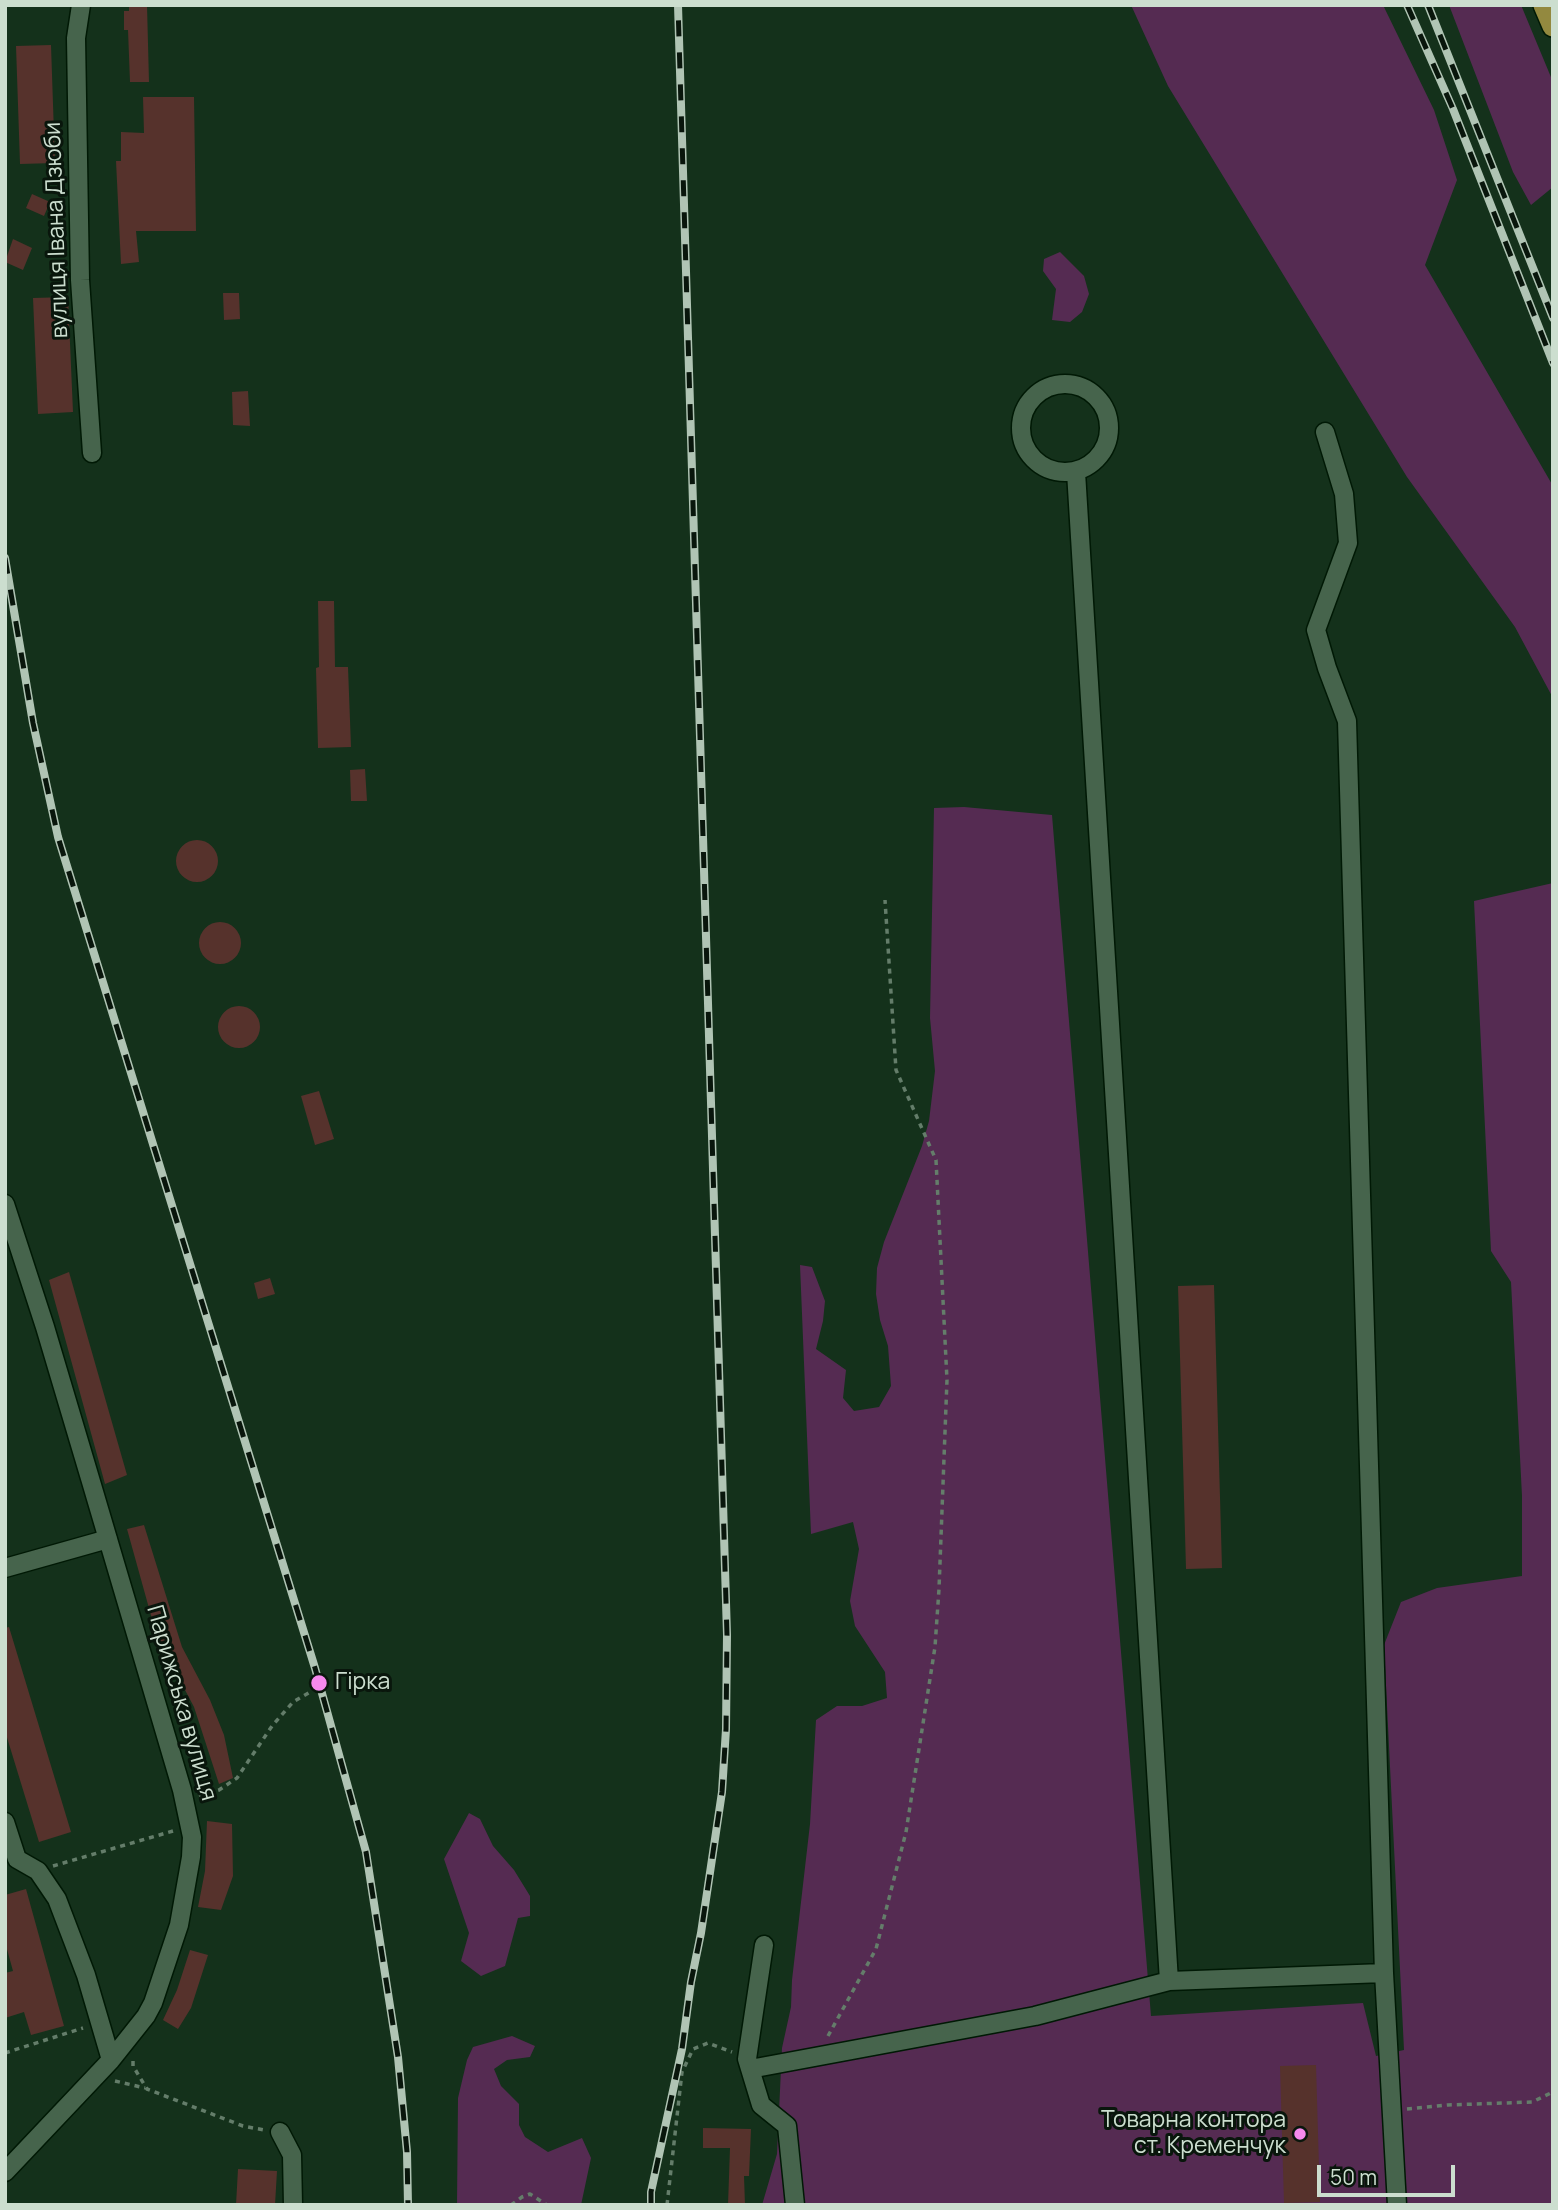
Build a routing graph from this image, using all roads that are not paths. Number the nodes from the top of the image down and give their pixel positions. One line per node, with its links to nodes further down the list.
1 (81, 5): 5 (street, вулиця Івана Дзюби)
2 (1544, 5): 3 (main road)
3 (1553, 26)
4 (1325, 432): 13 (street)
5 (92, 453)
6 (1076, 472): 6 (street); 14 (street)
7 (5, 1205): 8 (street, Парижська вулиця)
8 (13, 1255): 9 (street, Парижська вулиця)
9 (108, 1539): 10 (street); 15 (street, Парижська вулиця)
10 (5, 1567)
11 (5, 1822): 15 (street)
12 (764, 1945): 16 (street)
13 (1384, 1973): 14 (street); 21 (street)
14 (1169, 1982): 16 (street)
15 (111, 2060): 18 (street, Парижська вулиця)
16 (748, 2064): 20 (street)
17 (280, 2132): 19 (street)
18 (5, 2172)
19 (293, 2205)
20 (794, 2205)
21 (1397, 2205)

